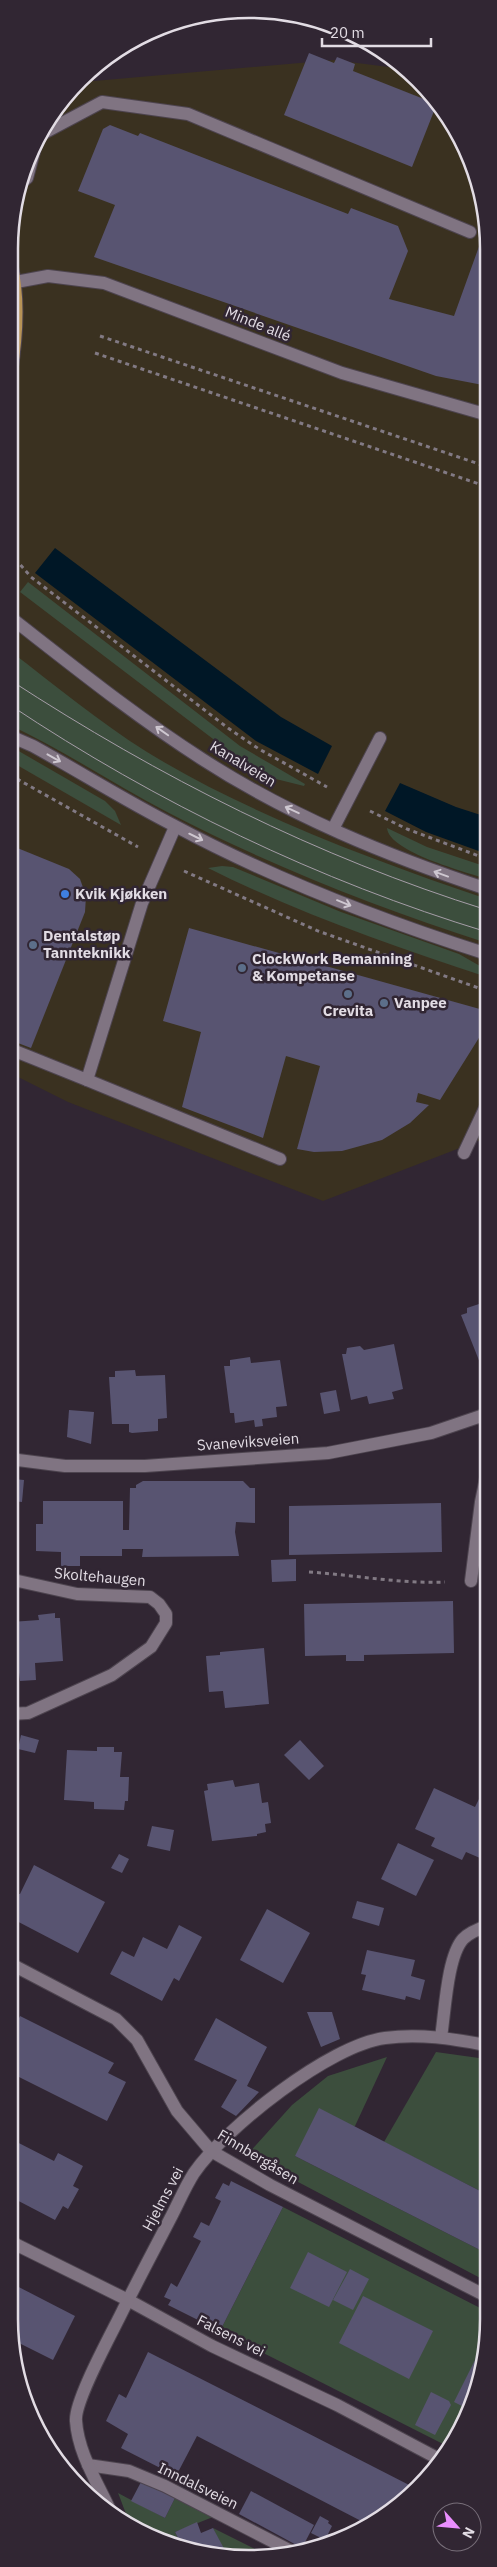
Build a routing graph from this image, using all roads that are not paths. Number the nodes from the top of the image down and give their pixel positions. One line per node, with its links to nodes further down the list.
1 (51, 128): 2 (street)
2 (470, 232)
3 (17, 282): 4 (street, Minde allé)
4 (480, 413)
5 (17, 622): 9 (street, Kanalveien, one-way to 5)
6 (380, 738): 9 (street)
7 (17, 739): 8 (street, one-way to 8)
8 (176, 827): 11 (street, one-way to 11); 13 (street)
9 (333, 829): 10 (street, Kanalveien, one-way to 9)
10 (480, 887)
11 (480, 952)
12 (17, 1053): 13 (street)
13 (87, 1080): 16 (street)
14 (480, 1119): 15 (street)
15 (464, 1153)
16 (280, 1159)
17 (480, 1421): 18 (street, Svaneviksveien)
18 (17, 1460)
19 (480, 1510): 21 (street)
20 (17, 1581): 22 (street, Skoltehaugen)
21 (471, 1581)
22 (17, 1714)
23 (480, 1928): 25 (street)
24 (17, 1967): 27 (street, Finnbergåsen)
25 (441, 2037): 26 (street, Hjelms vei); 27 (street, Hjelms vei)
26 (480, 2044)
27 (211, 2151): 29 (street, Finnbergåsen); 30 (street, Hjelms vei)
28 (17, 2245): 30 (street, Falsens vei)
29 (480, 2293)
30 (128, 2300): 31 (street, Falsens vei); 32 (street, Hjelms vei)
31 (434, 2456)
32 (88, 2465): 33 (street, Hjelms vei); 34 (street, Inndalsveien)
33 (105, 2499)
34 (283, 2547)

